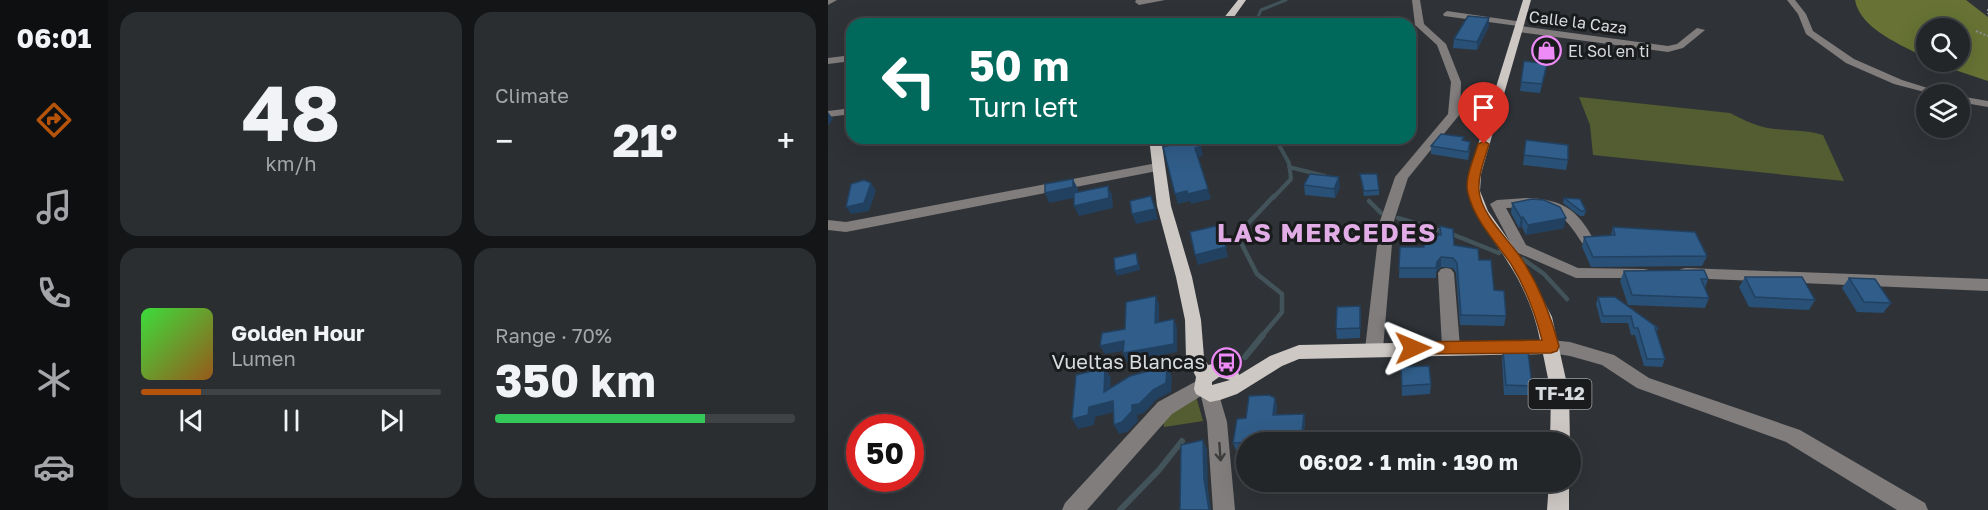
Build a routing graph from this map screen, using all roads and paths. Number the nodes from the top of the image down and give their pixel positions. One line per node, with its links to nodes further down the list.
1 (833, 0): 7 (street)
2 (1161, 0): 8 (street)
3 (1242, 0): 12 (main road)
4 (1416, 0): 33 (street)
5 (1527, 0): 13 (main road, TF-12)
6 (1791, 0): 19 (street)
7 (828, 2)
8 (1139, 2)
9 (1988, 9): 11 (path)
10 (1447, 14): 13 (street, Calle la Caza)
11 (1988, 14)
12 (1228, 18)
13 (1520, 26): 14 (street, Calle la Caza); 28 (main road, TF-12)
14 (1700, 30)
15 (1976, 31): 16 (path)
16 (1988, 36)
17 (846, 59): 18 (street)
18 (828, 61)
19 (1916, 87)
20 (1970, 101): 21 (street)
21 (1988, 104)
22 (846, 112): 23 (street)
23 (828, 114)
24 (1155, 144): 25 (main road)
25 (1157, 167): 26 (street); 34 (main road)
26 (828, 225)
27 (1587, 240): 28 (street)
28 (1513, 248): 30 (street); 31 (main road, TF-12)
29 (1446, 273): 32 (street)
30 (1988, 285)
31 (1551, 346): 32 (main road); 35 (main road, TF-12); 40 (street)
32 (1451, 347): 33 (main road)
33 (1374, 349): 34 (main road)
34 (1206, 386): 37 (street); 38 (street, one-way to 38)
35 (1560, 432)
36 (1559, 492): 39 (main road)
37 (1073, 510)
38 (1224, 510)
39 (1558, 510)
40 (1917, 510)

